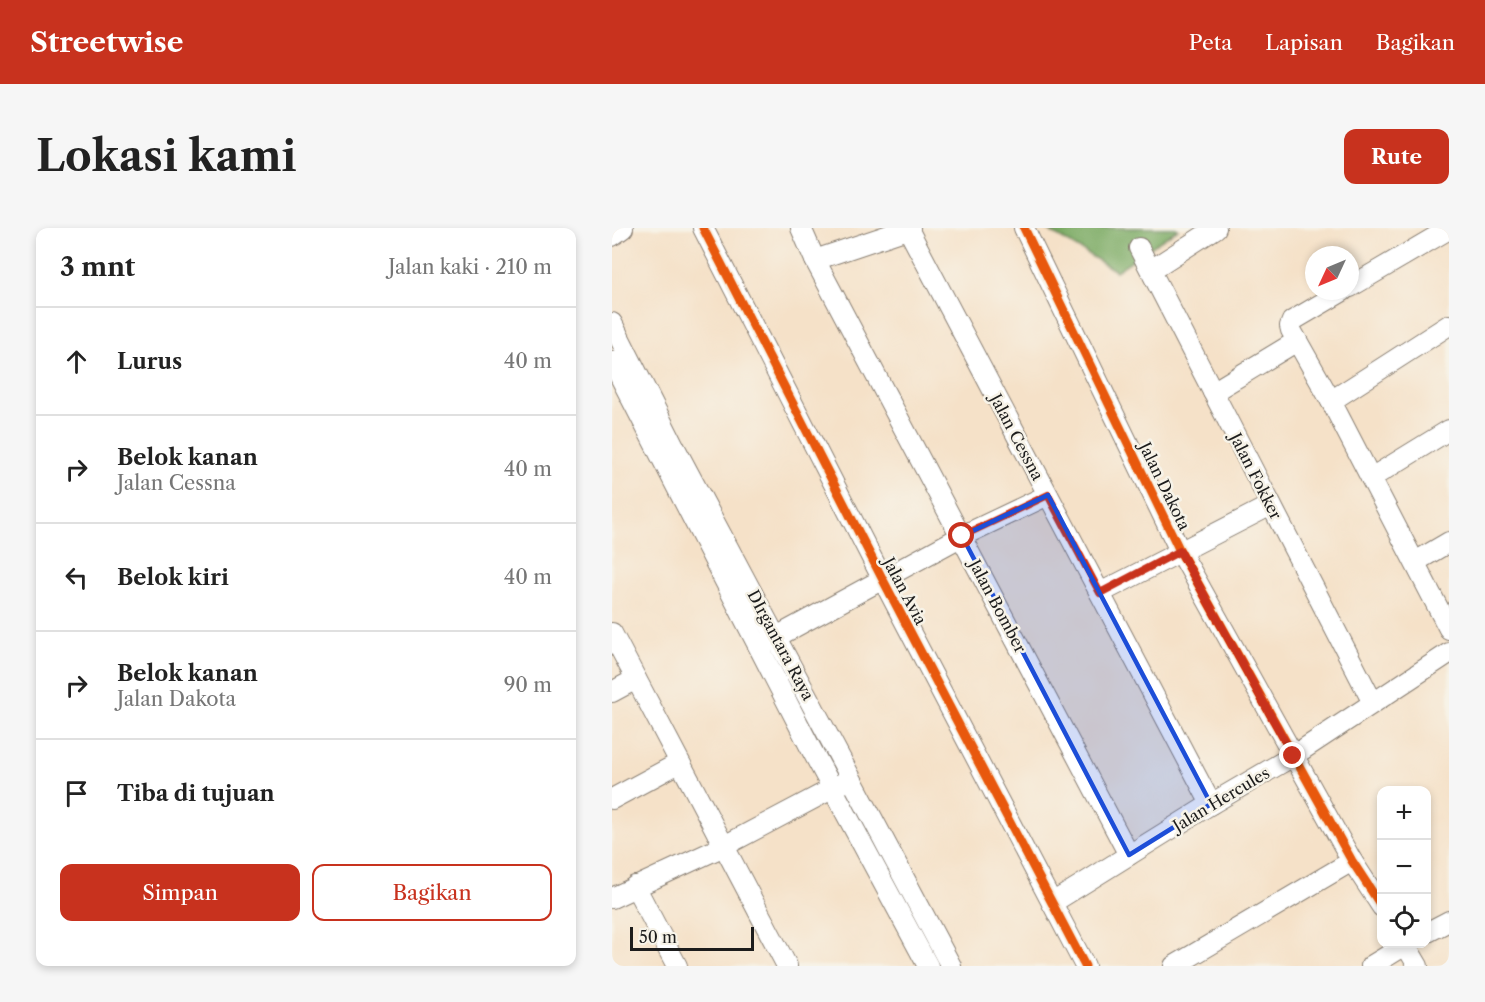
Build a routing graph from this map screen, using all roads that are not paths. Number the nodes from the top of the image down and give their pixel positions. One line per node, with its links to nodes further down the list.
1 (623, 228): 8 (street)
2 (703, 228): 29 (street, Jalan Avia)
3 (801, 228): 10 (street, Jalan Bomber)
4 (909, 228): 10 (street); 23 (street, Jalan Cessna)
5 (1024, 228): 27 (street, Jalan Dakota)
6 (1215, 228): 11 (street)
7 (1449, 229): 12 (street)
8 (612, 236)
9 (1139, 248): 11 (street, Jalan Fokker)
10 (815, 260): 25 (street, Jalan Bomber)
11 (1151, 270): 18 (street, Jalan Fokker)
12 (1359, 282)
13 (1328, 300): 16 (street)
14 (612, 323): 21 (street, DIrgantara Raya)
15 (1449, 325): 19 (street)
16 (1294, 335): 18 (street); 19 (street)
17 (612, 361): 21 (street, DIrgantara Raya)
18 (1213, 392): 24 (street, Jalan Fokker)
19 (1331, 401): 22 (street)
20 (1449, 430): 22 (street)
21 (667, 450): 33 (street, DIrgantara Raya); 34 (street, DIrgantara Raya)
22 (1371, 478): 28 (street)
23 (1048, 495): 25 (street); 30 (street, Jalan Cessna)
24 (1271, 505): 27 (street); 38 (street, Jalan Fokker)
25 (962, 536): 29 (street); 46 (street, Jalan Bomber)
26 (1449, 542): 28 (street)
27 (1180, 551): 30 (street); 39 (street, Jalan Dakota)
28 (1415, 562): 31 (street)
29 (882, 578): 33 (street); 53 (street, Jalan Avia)
30 (1100, 593): 44 (street, Jalan Cessna)
31 (1449, 628)
32 (612, 633): 36 (street)
33 (777, 636): 34 (street); 41 (street, DIrgantara Raya)
34 (759, 646): 42 (street, DIrgantara Raya)
35 (1449, 653): 38 (street, Jalan Hercules)
36 (636, 679): 37 (street); 40 (street)
37 (612, 692)
38 (1374, 703): 39 (street, Jalan Hercules)
39 (1293, 756): 44 (street, Jalan Hercules); 47 (street, Jalan Dakota)
40 (680, 763): 43 (street); 45 (street)
41 (852, 779): 42 (street); 48 (street, DIrgantara Raya)
42 (832, 788): 45 (street); 50 (street, DIrgantara Raya)
43 (612, 799)
44 (1211, 804): 46 (street, Jalan Hercules)
45 (723, 846): 49 (street); 59 (street)
46 (1129, 855): 53 (street, Jalan Hercules)
47 (1352, 861): 52 (street, Jalan Dakota); 63 (street)
48 (907, 883): 50 (street); 61 (street, DIrgantara Raya)
49 (635, 886): 51 (street); 58 (street)
50 (887, 893): 60 (street, DIrgantara Raya)
51 (612, 898)
52 (1377, 899)
53 (1052, 903): 62 (street, Jalan Avia)
54 (1449, 921): 55 (street)
55 (1431, 930)
56 (1400, 948): 64 (street)
57 (1408, 948): 65 (street)
58 (677, 966)
59 (787, 966)
60 (928, 966)
61 (951, 966)
62 (1084, 966)
63 (1174, 966)
64 (1371, 966)
65 (1418, 966)

